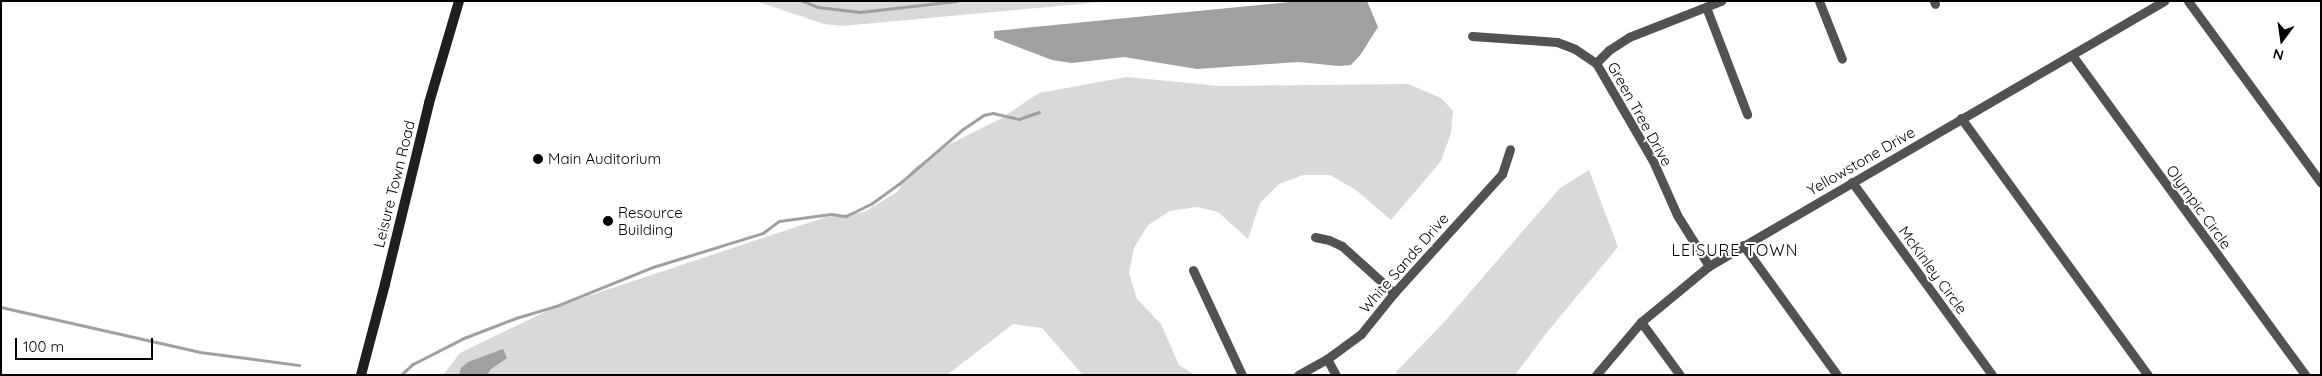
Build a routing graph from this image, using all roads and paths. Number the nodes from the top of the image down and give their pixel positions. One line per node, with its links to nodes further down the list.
1 (459, 1): 23 (main road, Leisure Town Road)
2 (1721, 1): 6 (street)
3 (1820, 1): 9 (street)
4 (2164, 1): 8 (street, Yellowstone Drive)
5 (2188, 1): 15 (street)
6 (1706, 7): 10 (street); 11 (street)
7 (1472, 36): 10 (street, Green Tree Drive)
8 (2072, 55): 12 (street, Yellowstone Drive); 32 (street, Olympic Circle)
9 (1842, 59)
10 (1596, 63): 18 (street, Green Tree Drive)
11 (1747, 114)
12 (1961, 118): 14 (street, Yellowstone Drive); 31 (street)
13 (1510, 149): 20 (street, White Sands Drive)
14 (1852, 182): 17 (street, Yellowstone Drive); 30 (street, McKinley Circle)
15 (2321, 183)
16 (1314, 237): 20 (street)
17 (1742, 245): 18 (street, Yellowstone Drive); 29 (street)
18 (1709, 266): 21 (street, Yellowstone Drive)
19 (1193, 270): 24 (street)
20 (1394, 293): 22 (street, White Sands Drive)
21 (1642, 322): 27 (street, Yellowstone Drive); 28 (street)
22 (1327, 359): 25 (street, White Sands Drive); 26 (street)
23 (361, 375)
24 (1242, 375)
25 (1298, 375)
26 (1336, 375)
27 (1596, 375)
28 (1680, 375)
29 (1837, 375)
30 (1992, 375)
31 (2148, 375)
32 (2305, 375)

